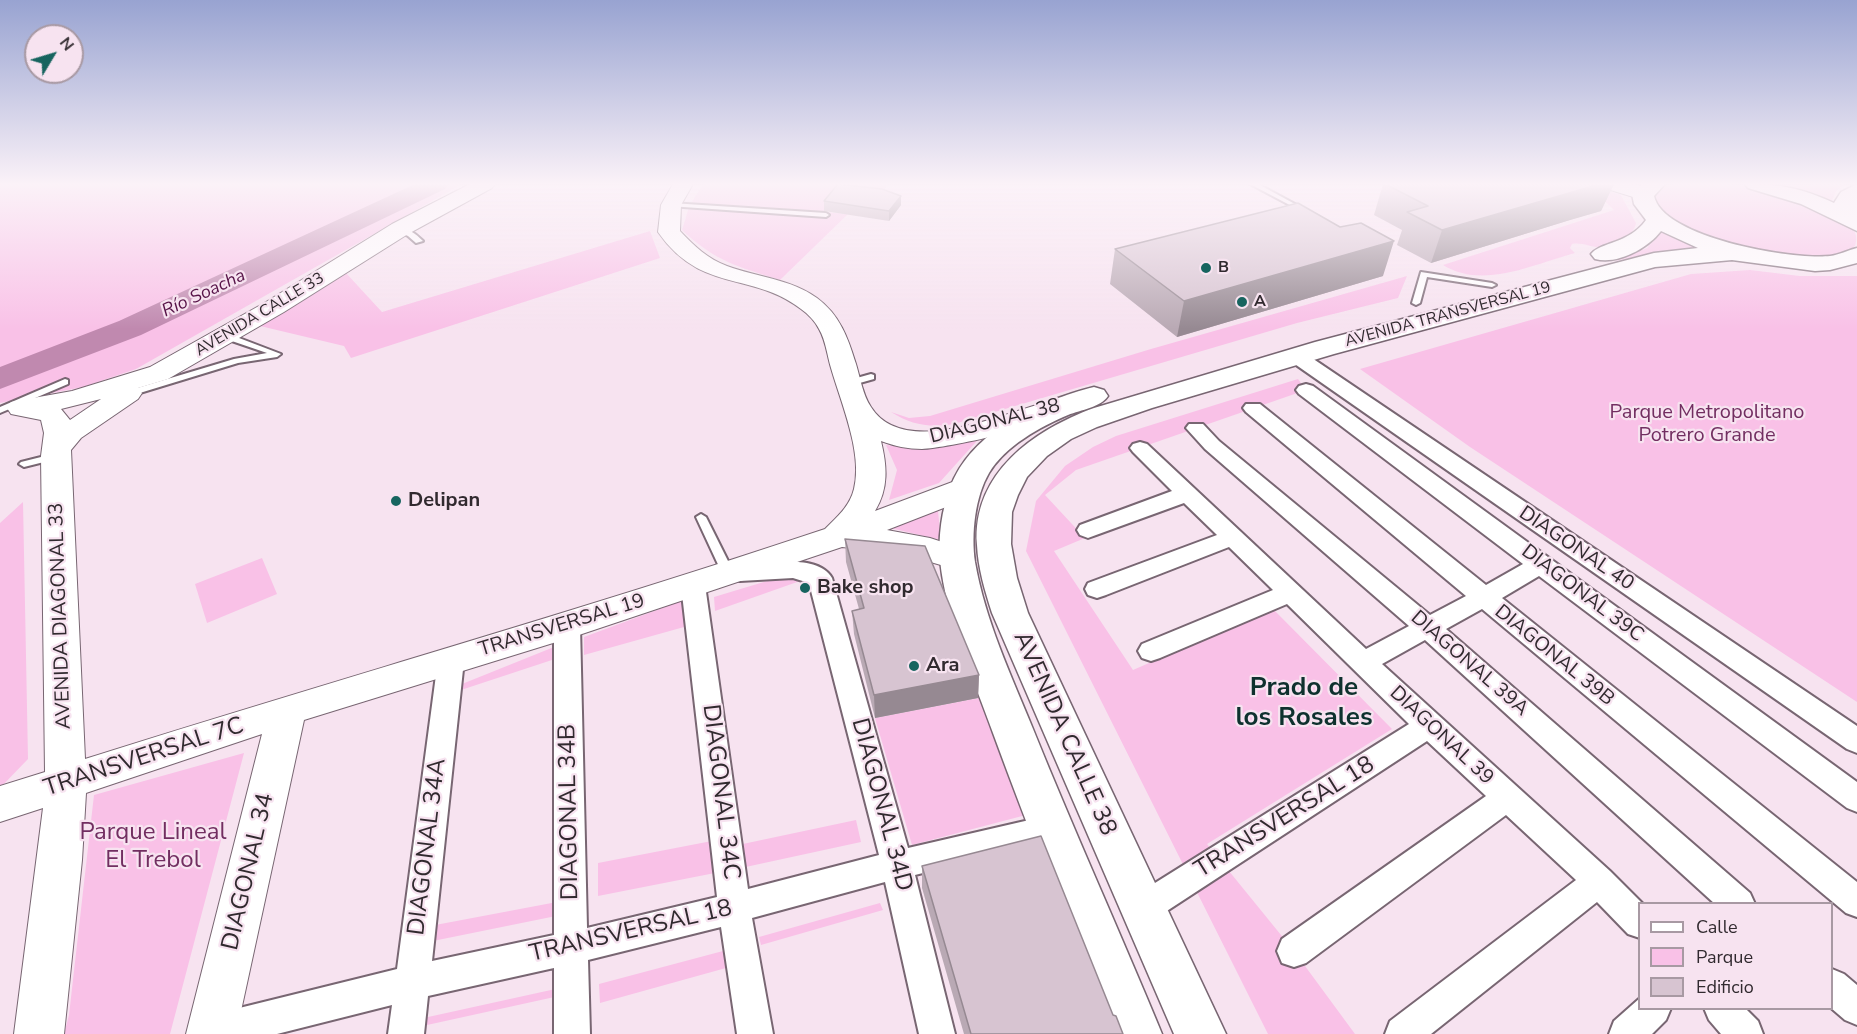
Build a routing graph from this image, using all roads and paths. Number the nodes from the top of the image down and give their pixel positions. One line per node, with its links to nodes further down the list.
1 (413, 232): 7 (main road, AVENIDA CALLE 33)
2 (669, 232): 11 (main road, DIAGONAL 38)
3 (1650, 232): 14 (main road, AVENIDA TRANSVERSAL 19)
4 (1682, 232): 5 (main road)
5 (1743, 254): 6 (main road, AVENIDA TRANSVERSAL 19); 8 (main road, AVENIDA TRANSVERSAL 19)
6 (1855, 258)
7 (226, 336): 9 (main road, AVENIDA CALLE 33); 13 (lane)
8 (1296, 356): 18 (main road, AVENIDA TRANSVERSAL 19); 41 (street, DIAGONAL 40)
9 (159, 373): 13 (main road); 16 (main road)
10 (65, 382): 16 (lane)
11 (859, 390): 14 (main road, DIAGONAL 38); 25 (main road, DIAGONAL 38)
12 (1306, 390): 28 (street, DIAGONAL 39C)
13 (124, 395): 20 (main road)
14 (1071, 403): 21 (main road, AVENIDA TRANSVERSAL 19)
15 (1253, 408): 33 (street, DIAGONAL 39B)
16 (7, 410): 20 (main road, AVENIDA DIAGONAL 33)
17 (1196, 428): 35 (street, DIAGONAL 39A)
18 (1050, 440): 52 (main road, AVENIDA CALLE 38)
19 (1140, 448): 22 (street, DIAGONAL 39)
20 (46, 456): 42 (main road, AVENIDA DIAGONAL 33)
21 (966, 488): 25 (main road, TRANSVERSAL 19); 27 (main road, AVENIDA CALLE 38)
22 (1187, 494): 24 (street); 26 (street, DIAGONAL 39)
23 (701, 517): 29 (lane)
24 (1088, 530)
25 (836, 537): 27 (main road, TRANSVERSAL 19); 29 (main road, TRANSVERSAL 19)
26 (1231, 538): 31 (street); 32 (street, DIAGONAL 39)
27 (958, 559): 46 (main road, AVENIDA CALLE 38)
28 (1541, 564): 33 (street); 44 (street, DIAGONAL 39C)
29 (728, 573): 30 (main road, TRANSVERSAL 19); 47 (street, DIAGONAL 34D)
30 (693, 585): 34 (main road, TRANSVERSAL 19); 51 (street, DIAGONAL 34C)
31 (1097, 589)
32 (1289, 593): 36 (street); 38 (street, DIAGONAL 39)
33 (1484, 598): 35 (street); 50 (street, DIAGONAL 39B)
34 (567, 626): 37 (main road, TRANSVERSAL 19); 54 (street, DIAGONAL 34B)
35 (1428, 628): 38 (street); 49 (street, DIAGONAL 39A)
36 (1151, 651)
37 (451, 660): 39 (main road, TRANSVERSAL 19); 56 (street, DIAGONAL 34A)
38 (1362, 663): 40 (street, DIAGONAL 39)
39 (287, 710): 42 (main road, TRANSVERSAL 7C); 62 (main road, DIAGONAL 34)
40 (1429, 726): 43 (street, DIAGONAL 39); 52 (street, TRANSVERSAL 18)
41 (1857, 741)
42 (66, 783): 45 (main road, TRANSVERSAL 7C); 61 (main road, AVENIDA DIAGONAL 33)
43 (1508, 797): 48 (street, DIAGONAL 39); 55 (street)
44 (1857, 799)
45 (0, 804)
46 (1051, 828): 47 (street, TRANSVERSAL 18); 67 (main road, AVENIDA CALLE 38)
47 (897, 866): 51 (street, TRANSVERSAL 18); 66 (street, DIAGONAL 34D)
48 (1599, 881): 53 (street, DIAGONAL 39); 69 (street)
49 (1738, 902)
50 (1857, 902)
51 (734, 908): 54 (street, TRANSVERSAL 18); 65 (street, DIAGONAL 34C)
52 (1142, 909): 68 (main road, AVENIDA CALLE 38)
53 (1638, 921)
54 (572, 948): 56 (street, TRANSVERSAL 18); 64 (street, DIAGONAL 34B)
55 (1294, 951)
56 (411, 984): 62 (street, TRANSVERSAL 18); 63 (street, DIAGONAL 34A)
57 (1833, 987): 58 (street)
58 (1857, 1008)
59 (1652, 1010): 70 (street)
60 (1723, 1010): 71 (street)
61 (39, 1034)
62 (211, 1034)
63 (406, 1034)
64 (573, 1034)
65 (755, 1034)
66 (937, 1034)
67 (1136, 1034)
68 (1200, 1034)
69 (1404, 1034)
70 (1627, 1034)
71 (1745, 1034)

